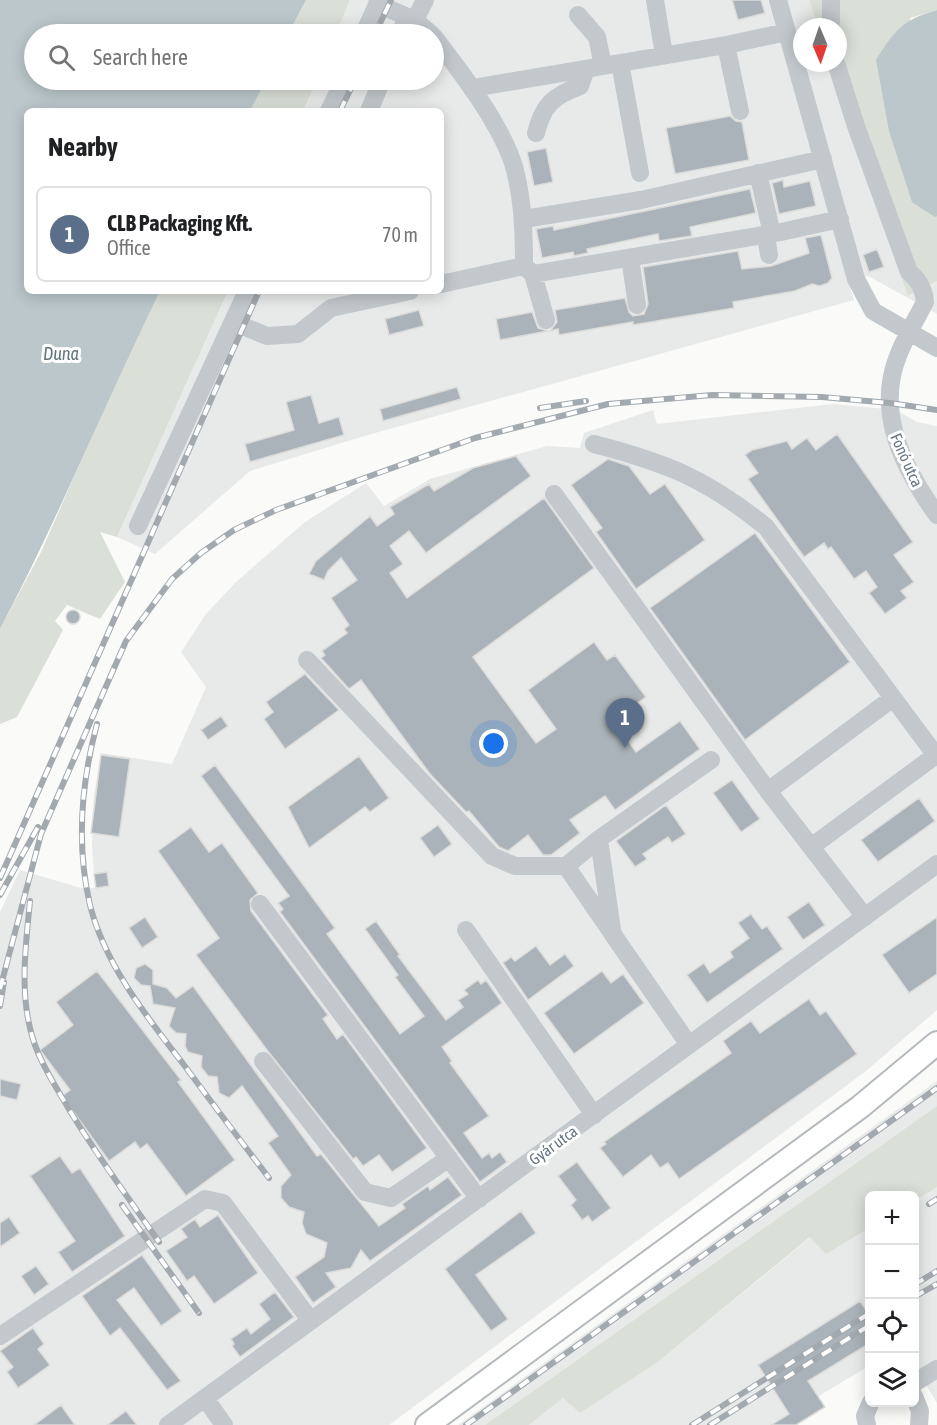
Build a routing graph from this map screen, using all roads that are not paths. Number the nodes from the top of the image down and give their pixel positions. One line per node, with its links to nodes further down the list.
1 (425, 0): 8 (street)
2 (655, 0): 15 (street)
3 (778, 0): 12 (street)
4 (831, 0): 7 (street)
5 (378, 2): 8 (street); 9 (street)
6 (578, 15): 16 (street)
7 (831, 18)
8 (411, 19): 10 (street); 11 (street)
9 (368, 24)
10 (407, 24)
11 (417, 24)
12 (787, 32): 13 (street); 25 (street)
13 (726, 45): 15 (street); 23 (street)
14 (444, 52): 18 (street)
15 (664, 55): 16 (street)
16 (603, 66): 18 (street); 24 (street); 26 (street)
17 (839, 72): 40 (street, Fonó utca)
18 (472, 88): 28 (street)
19 (339, 90): 21 (street)
20 (378, 90): 22 (street)
21 (330, 108)
22 (370, 108)
23 (740, 111)
24 (536, 133)
25 (823, 159): 27 (street); 29 (street)
26 (640, 173)
27 (758, 173): 28 (street); 30 (street)
28 (524, 219): 33 (street)
29 (840, 219): 30 (street); 40 (street)
30 (769, 235): 31 (street); 32 (street)
31 (769, 255)
32 (630, 258): 33 (street); 37 (street)
33 (529, 270): 34 (street); 38 (street)
34 (444, 284)
35 (246, 294): 39 (street)
36 (396, 294): 39 (street)
37 (637, 305)
38 (546, 320)
39 (233, 322): 45 (street)
40 (910, 333): 41 (street); 44 (street, Fonó utca)
41 (937, 348)
42 (594, 444): 47 (street)
43 (554, 494): 50 (street)
44 (937, 515)
45 (138, 526)
46 (307, 660): 54 (street)
47 (893, 698): 48 (street); 50 (street)
48 (936, 756): 52 (street)
49 (711, 760): 51 (street)
50 (768, 791): 52 (street)
51 (599, 839): 54 (street); 58 (street)
52 (811, 847): 56 (street)
53 (937, 864): 56 (street, Gyár utca)
54 (566, 866): 58 (street)
55 (260, 904): 63 (street)
56 (865, 917): 60 (street, Gyár utca)
57 (466, 930): 62 (street)
58 (613, 935): 60 (street)
59 (937, 1043): 74 (main road)
60 (689, 1046): 62 (street, Gyár utca)
61 (263, 1061): 63 (street)
62 (594, 1115): 64 (street, Gyár utca)
63 (449, 1158): 64 (street)
64 (479, 1199): 65 (street, Gyár utca)
65 (311, 1321): 66 (street); 69 (street, Gyár utca)
66 (0, 1336)
67 (937, 1369): 68 (street)
68 (919, 1380)
69 (205, 1398): 72 (street, Gyár utca); 73 (street)
70 (869, 1407): 75 (street)
71 (919, 1407): 76 (street)
72 (168, 1425)
73 (224, 1425)
74 (427, 1425)
75 (867, 1425)
76 (919, 1425)

